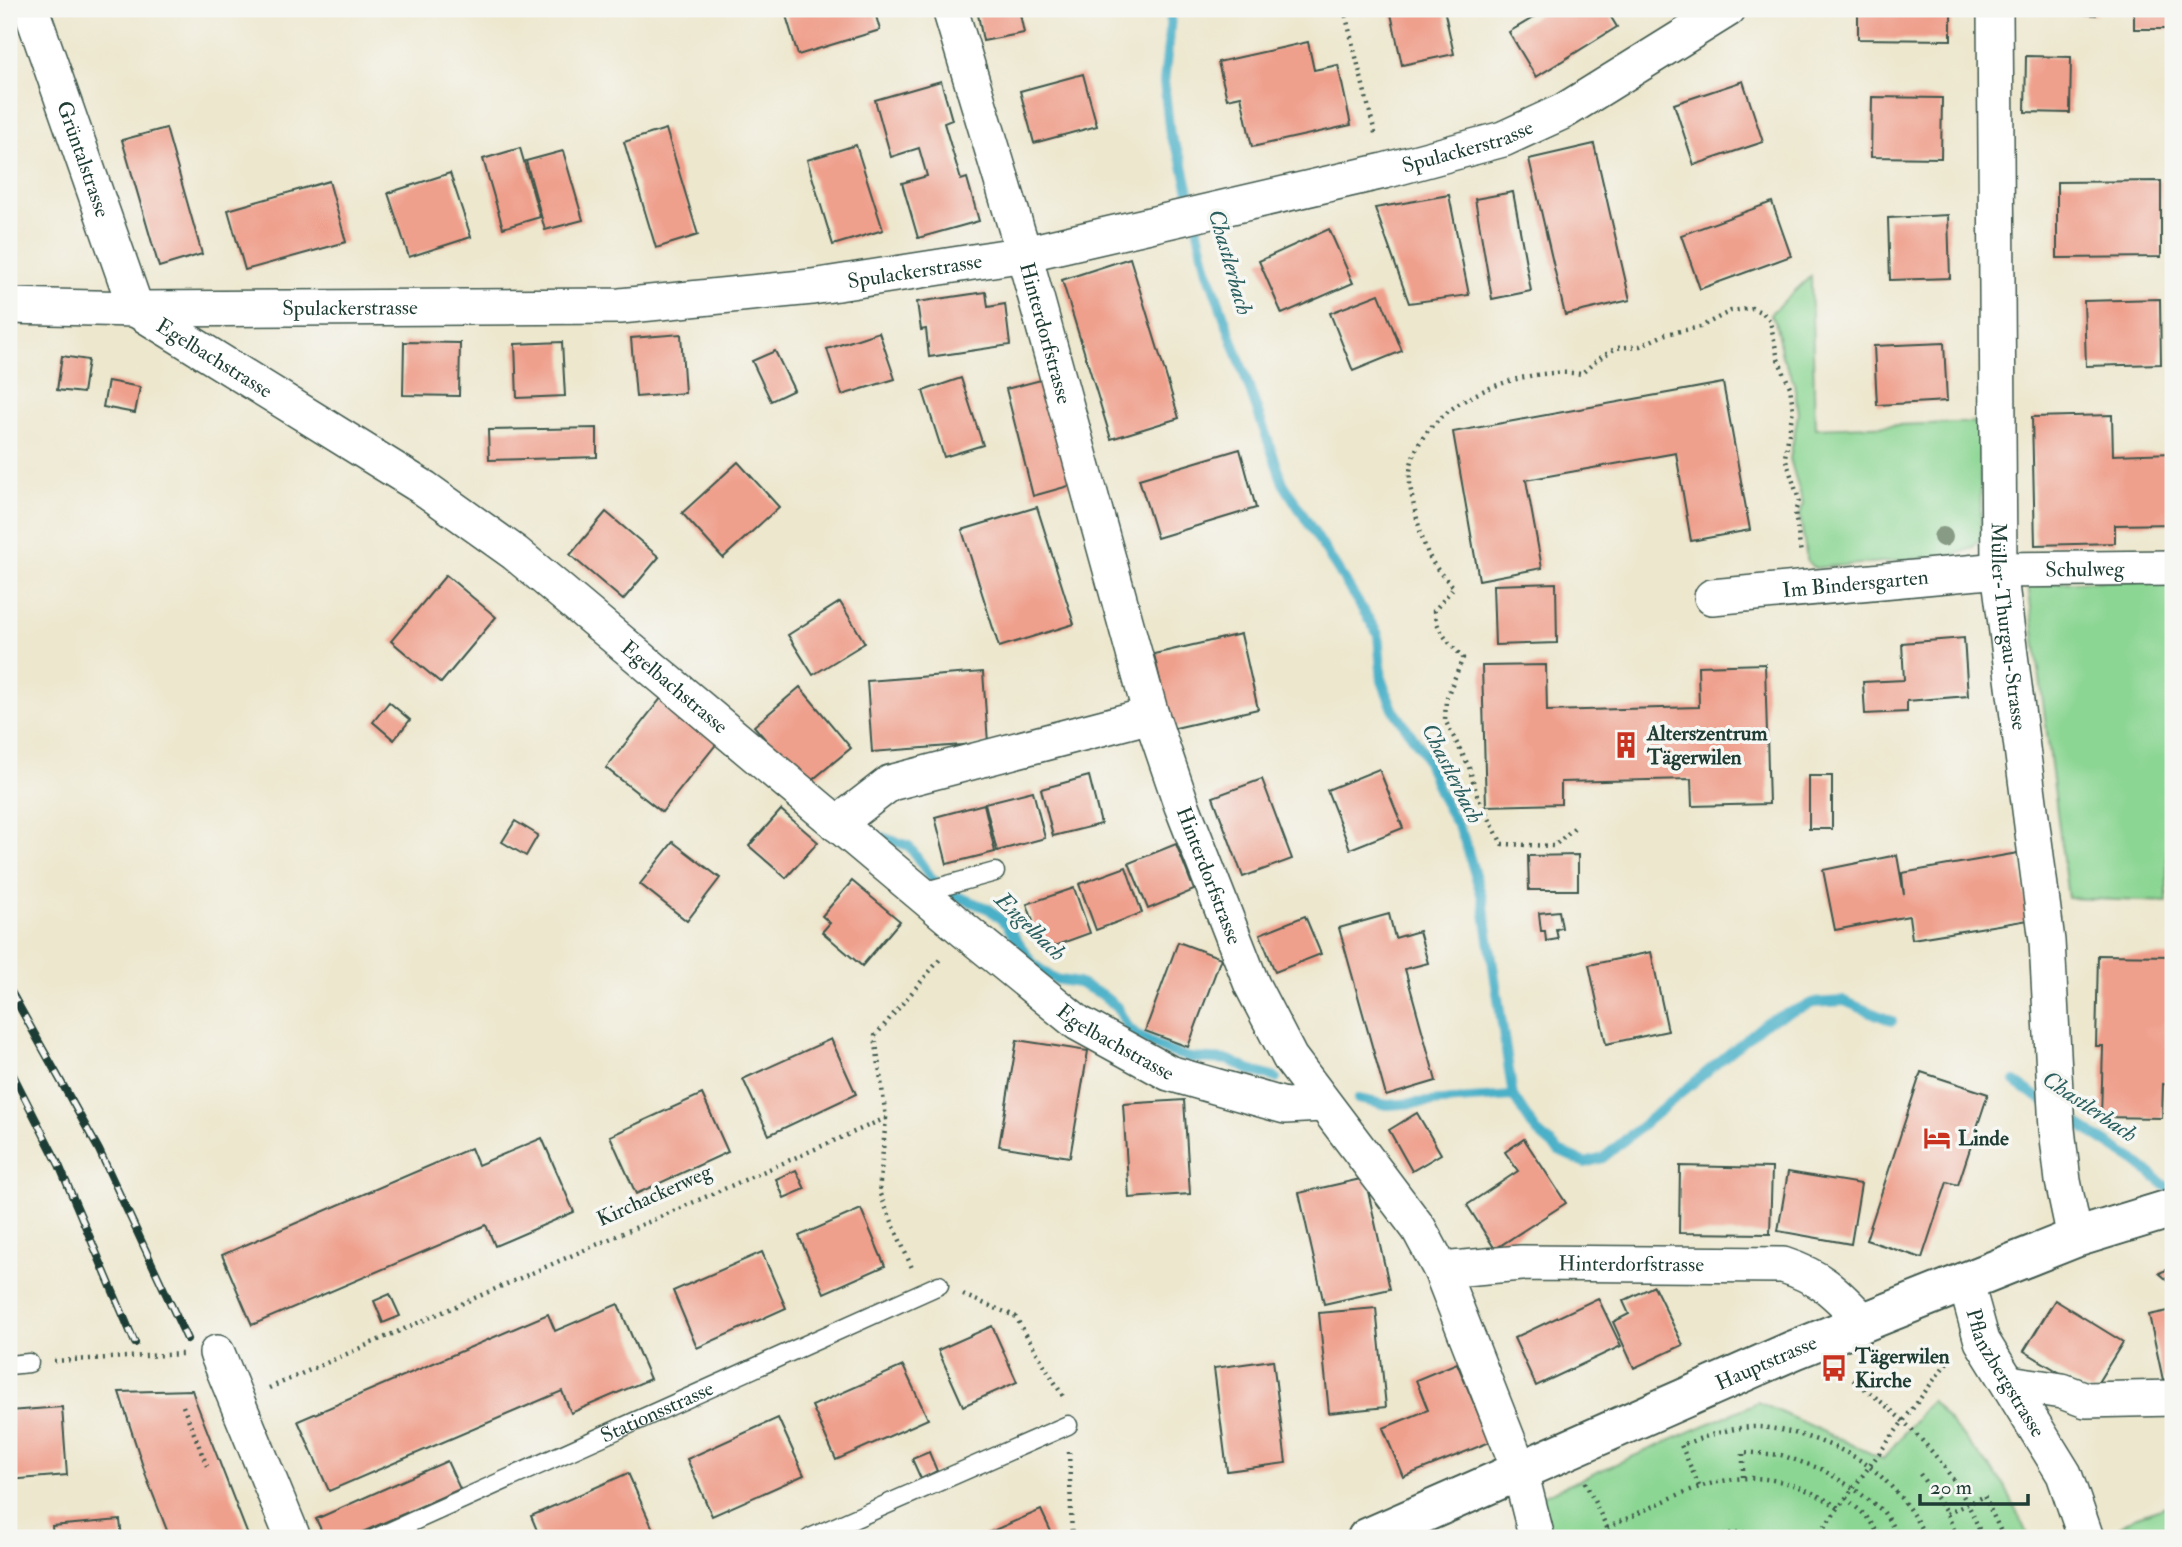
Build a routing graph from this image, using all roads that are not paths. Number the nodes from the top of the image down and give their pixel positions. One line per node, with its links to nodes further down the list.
1 (31, 9): 7 (street, Grüntalstrasse)
2 (950, 9): 5 (street, Hinterdorfstrasse)
3 (1728, 9): 5 (street, Spulackerstrasse)
4 (1995, 9): 9 (street, Müller-Thurgau-Strasse)
5 (1024, 254): 7 (street, Spulackerstrasse); 11 (street, Hinterdorfstrasse)
6 (9, 306): 7 (street, Egelbachstrasse)
7 (136, 309): 12 (street, Egelbachstrasse)
8 (2173, 568): 9 (street, Schulweg)
9 (1999, 570): 10 (street, Im Bindersgarten); 17 (street, Müller-Thurgau-Strasse)
10 (1712, 597)
11 (1151, 715): 12 (street); 15 (street, Hinterdorfstrasse)
12 (837, 824): 14 (street, Egelbachstrasse)
13 (995, 872): 14 (lane)
14 (925, 891): 15 (street, Egelbachstrasse)
15 (1322, 1104): 18 (street, Hinterdorfstrasse)
16 (2163, 1210): 17 (street, Hauptstrasse)
17 (2075, 1238): 19 (street, Hauptstrasse)
18 (1441, 1270): 21 (street, Hinterdorfstrasse); 28 (street)
19 (1965, 1280): 21 (street, Hauptstrasse); 25 (street, Pflanzbergstrasse)
20 (939, 1285): 30 (lane, Stationsstrasse)
21 (1864, 1322): 28 (street, Hauptstrasse)
22 (217, 1353): 29 (street)
23 (29, 1363): 24 (lane)
24 (9, 1365)
25 (2009, 1383): 26 (street); 34 (street, Pflanzbergstrasse)
26 (2173, 1398)
27 (1068, 1425): 31 (lane)
28 (1520, 1471): 32 (street, Hauptstrasse); 33 (street)
29 (293, 1538)
30 (376, 1538)
31 (810, 1538)
32 (1367, 1538)
33 (1537, 1538)
34 (2086, 1538)

